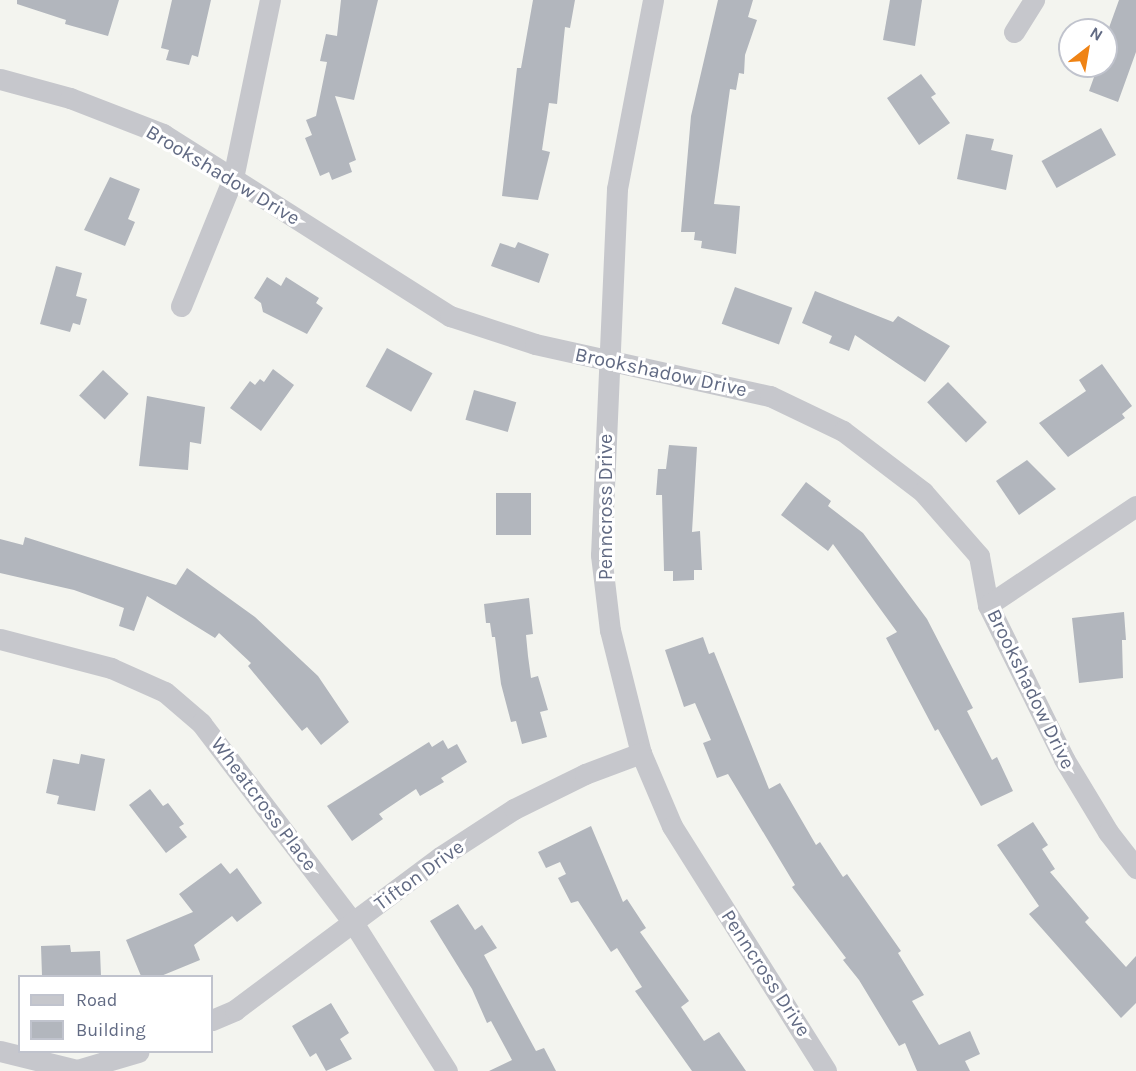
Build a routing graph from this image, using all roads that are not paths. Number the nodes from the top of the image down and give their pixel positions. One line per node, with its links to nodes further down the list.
1 (270, 0): 6 (street)
2 (653, 0): 8 (street, Penncross Drive)
3 (1034, 0): 4 (street)
4 (1014, 32)
5 (0, 79): 6 (street, Brookshadow Drive)
6 (233, 178): 7 (street); 8 (street, Brookshadow Drive)
7 (181, 306)
8 (608, 362): 10 (street, Brookshadow Drive); 12 (street, Penncross Drive)
9 (1136, 506): 10 (street)
10 (988, 604): 13 (street, Brookshadow Drive)
11 (0, 639): 14 (street, Wheatcross Place)
12 (641, 753): 14 (street, Tifton Drive); 20 (street, Penncross Drive)
13 (1136, 868)
14 (354, 924): 15 (street, Tifton Drive); 19 (street, Wheatcross Place)
15 (213, 1020)
16 (0, 1051): 18 (street)
17 (135, 1053): 18 (street)
18 (77, 1070)
19 (447, 1071)
20 (826, 1071)

